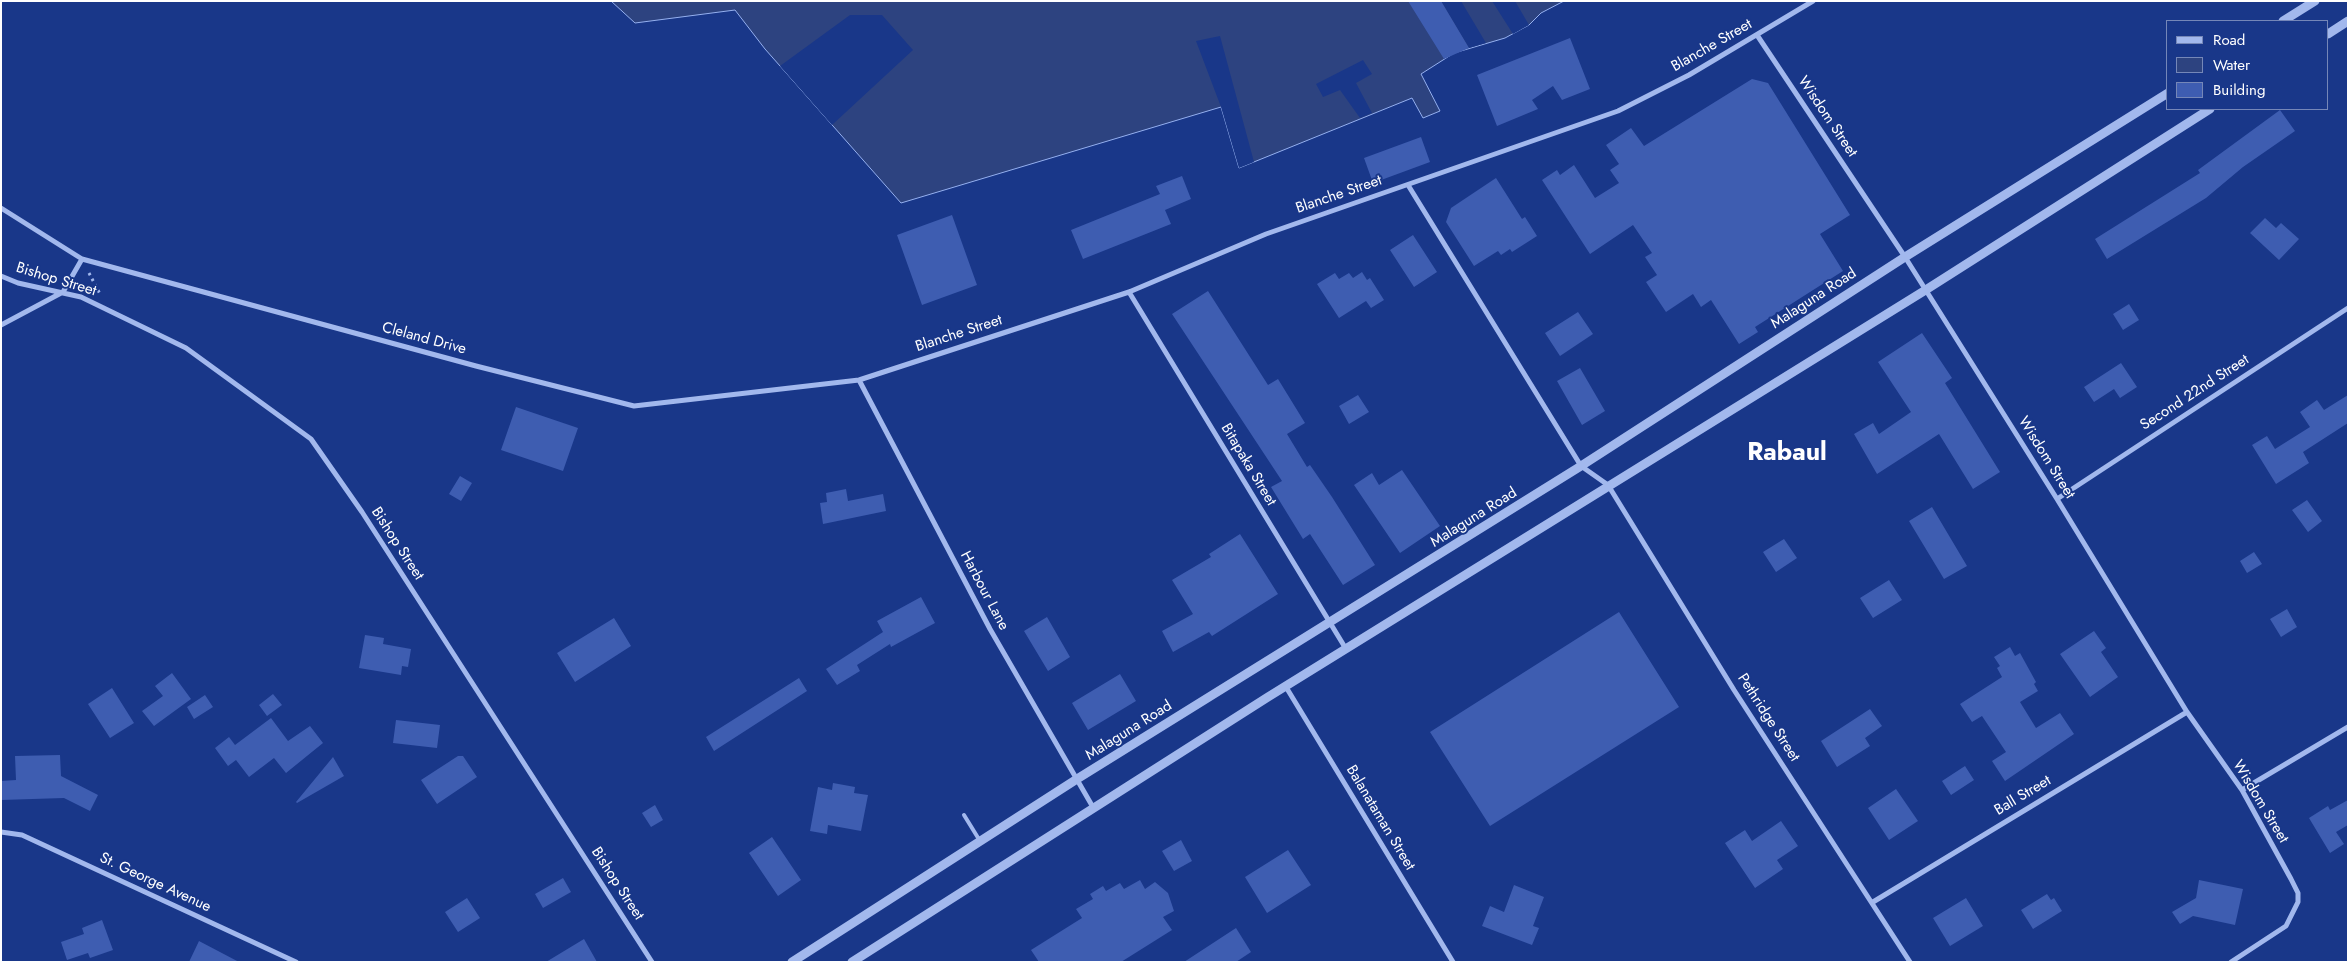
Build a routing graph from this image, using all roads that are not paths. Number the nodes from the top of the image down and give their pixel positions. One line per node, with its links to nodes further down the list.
1 (1813, 1): 6 (street, Blanche Street)
2 (2316, 1): 3 (street)
3 (2285, 20)
4 (2348, 21): 5 (street)
5 (2329, 33)
6 (1757, 35): 9 (street, Blanche Street); 11 (street, Wisdom Street)
7 (2166, 94): 11 (street, Malaguna Road)
8 (2208, 110): 14 (street)
9 (1408, 185): 16 (street, Blanche Street); 20 (street)
10 (1, 208): 12 (street, Cleland Drive)
11 (1905, 257): 14 (street, Wisdom Street); 20 (street, Malaguna Road)
12 (82, 259): 15 (street); 19 (street, Cleland Drive)
13 (1, 276): 15 (street, Bishop Street)
14 (1924, 291): 21 (street); 22 (street, Wisdom Street)
15 (63, 292): 18 (street); 36 (street, Bishop Street)
16 (1129, 292): 19 (street, Blanche Street); 23 (street, Bitapaka Street)
17 (2348, 308): 22 (street, Second 22nd Street)
18 (1, 325)
19 (859, 380): 28 (street, Harbour Lane)
20 (1581, 466): 21 (street); 23 (street, Malaguna Road)
21 (1608, 486): 24 (street); 34 (street, Pethridge Street)
22 (2057, 499): 26 (street, Wisdom Street)
23 (1330, 624): 24 (street, Bitapaka Street); 28 (street, Malaguna Road)
24 (1346, 649): 25 (street)
25 (1286, 687): 30 (street); 39 (street, Balanataman Street)
26 (2187, 712): 29 (street, Wisdom Street); 34 (street, Ball Street)
27 (2348, 727): 29 (street)
28 (1077, 779): 30 (street, Harbour Lane); 33 (street, Malaguna Road)
29 (2242, 790): 41 (street, Wisdom Street)
30 (1094, 809): 38 (street)
31 (964, 815): 33 (lane)
32 (1, 832): 35 (street, St. George Avenue)
33 (980, 841): 37 (street, Malaguna Road)
34 (1873, 902): 40 (street, Pethridge Street)
35 (296, 962)
36 (652, 962)
37 (792, 962)
38 (852, 962)
39 (1453, 962)
40 (1910, 962)
41 (2231, 962)

